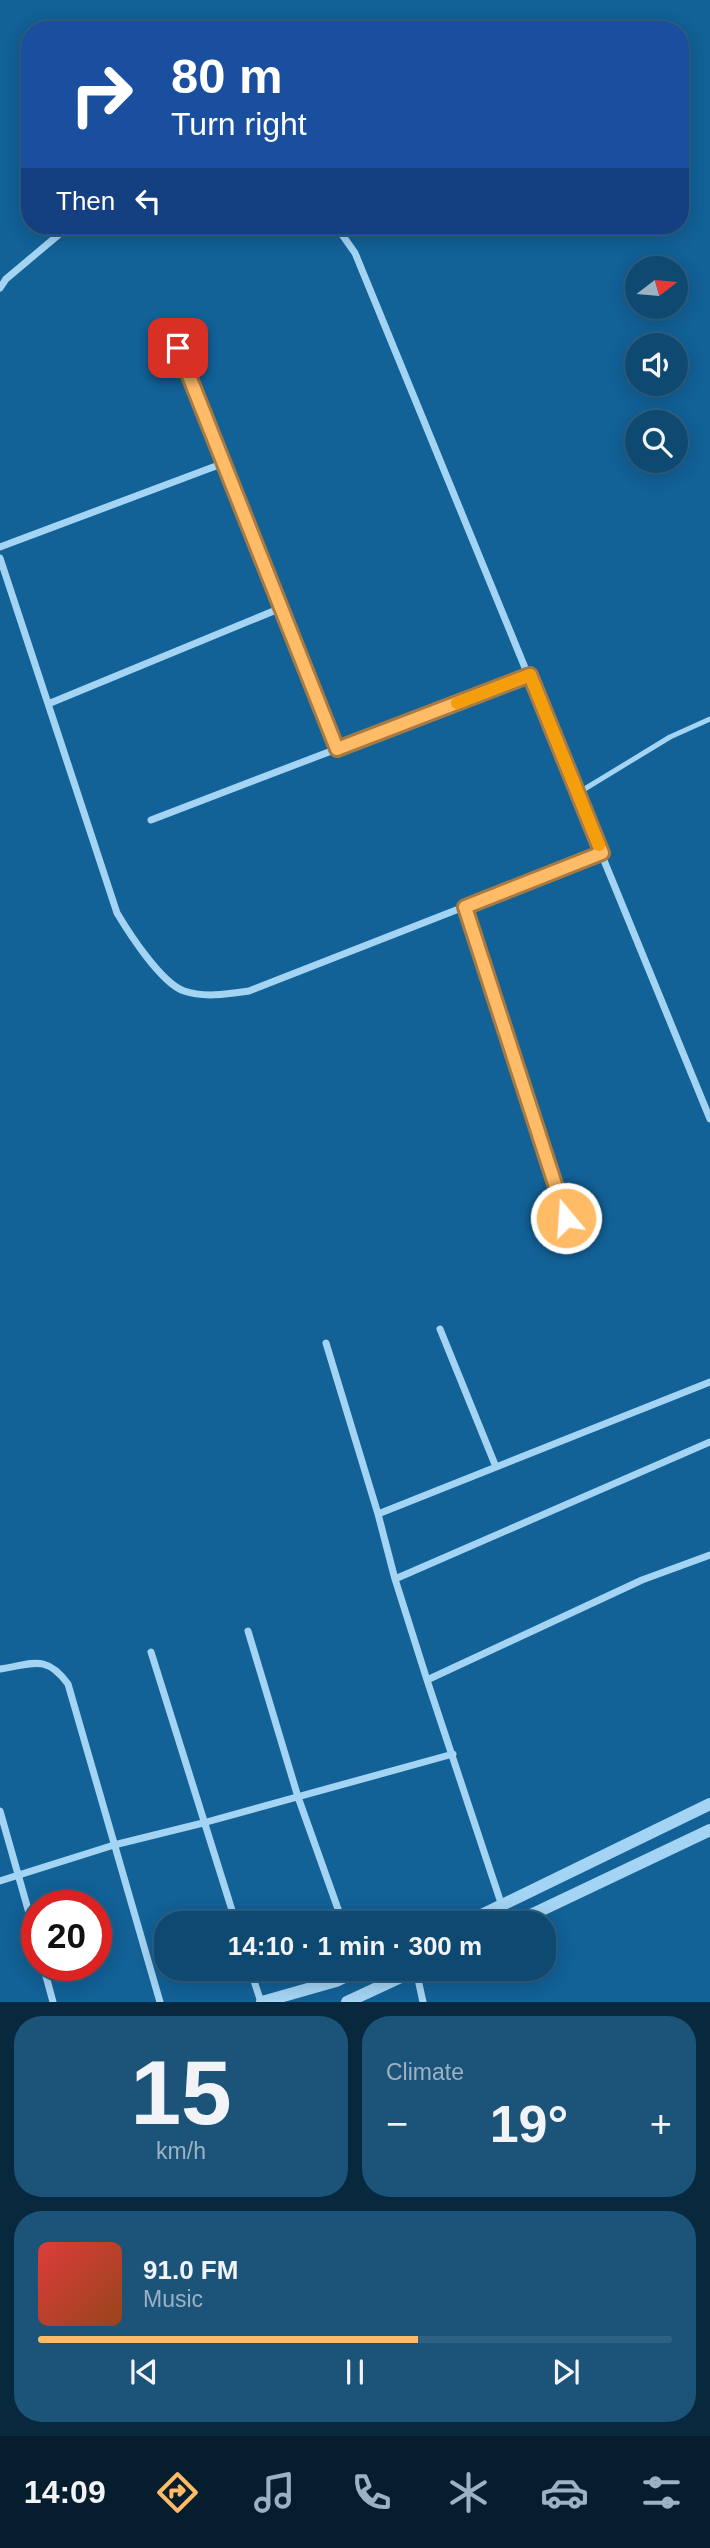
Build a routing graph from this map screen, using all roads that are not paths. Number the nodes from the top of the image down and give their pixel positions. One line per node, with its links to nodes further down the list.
1 (58, 235): 3 (street)
2 (342, 235): 9 (street)
3 (0, 288)
4 (178, 348): 5 (street)
5 (224, 463): 6 (street); 8 (street)
6 (0, 547)
7 (0, 558): 10 (street)
8 (281, 608): 10 (street); 12 (street)
9 (530, 675): 12 (street); 13 (street)
10 (48, 704): 16 (street)
11 (710, 719): 13 (lane)
12 (337, 749): 14 (street)
13 (578, 793): 15 (street)
14 (151, 820)
15 (602, 853): 16 (street); 17 (street)
16 (465, 907): 18 (lane)
17 (710, 1119)
18 (566, 1218)
19 (440, 1329): 23 (street)
20 (326, 1343): 24 (street)
21 (710, 1382): 23 (street)
22 (710, 1442): 26 (street)
23 (496, 1467): 24 (street)
24 (378, 1514): 26 (street)
25 (710, 1555): 30 (street)
26 (395, 1579): 30 (street)
27 (248, 1630): 32 (street)
28 (151, 1653): 35 (street)
29 (0, 1669): 37 (street)
30 (427, 1680): 31 (street)
31 (453, 1754): 32 (street); 41 (street)
32 (298, 1797): 35 (street); 43 (street)
33 (710, 1804): 41 (street)
34 (0, 1811): 38 (street)
35 (203, 1823): 37 (street); 42 (street)
36 (710, 1830): 45 (street)
37 (114, 1845): 38 (street); 52 (street)
38 (19, 1876): 39 (street); 40 (street)
39 (0, 1881)
40 (23, 1890)
41 (502, 1907): 44 (street)
42 (232, 1911)
43 (339, 1911)
44 (493, 1911)
45 (539, 1911)
46 (47, 1981): 51 (street)
47 (254, 1981): 53 (street)
48 (333, 1981): 53 (street)
49 (392, 1981): 54 (street)
50 (419, 1981): 55 (street)
51 (53, 2002)
52 (160, 2002)
53 (262, 2002)
54 (347, 2002)
55 (423, 2002)

